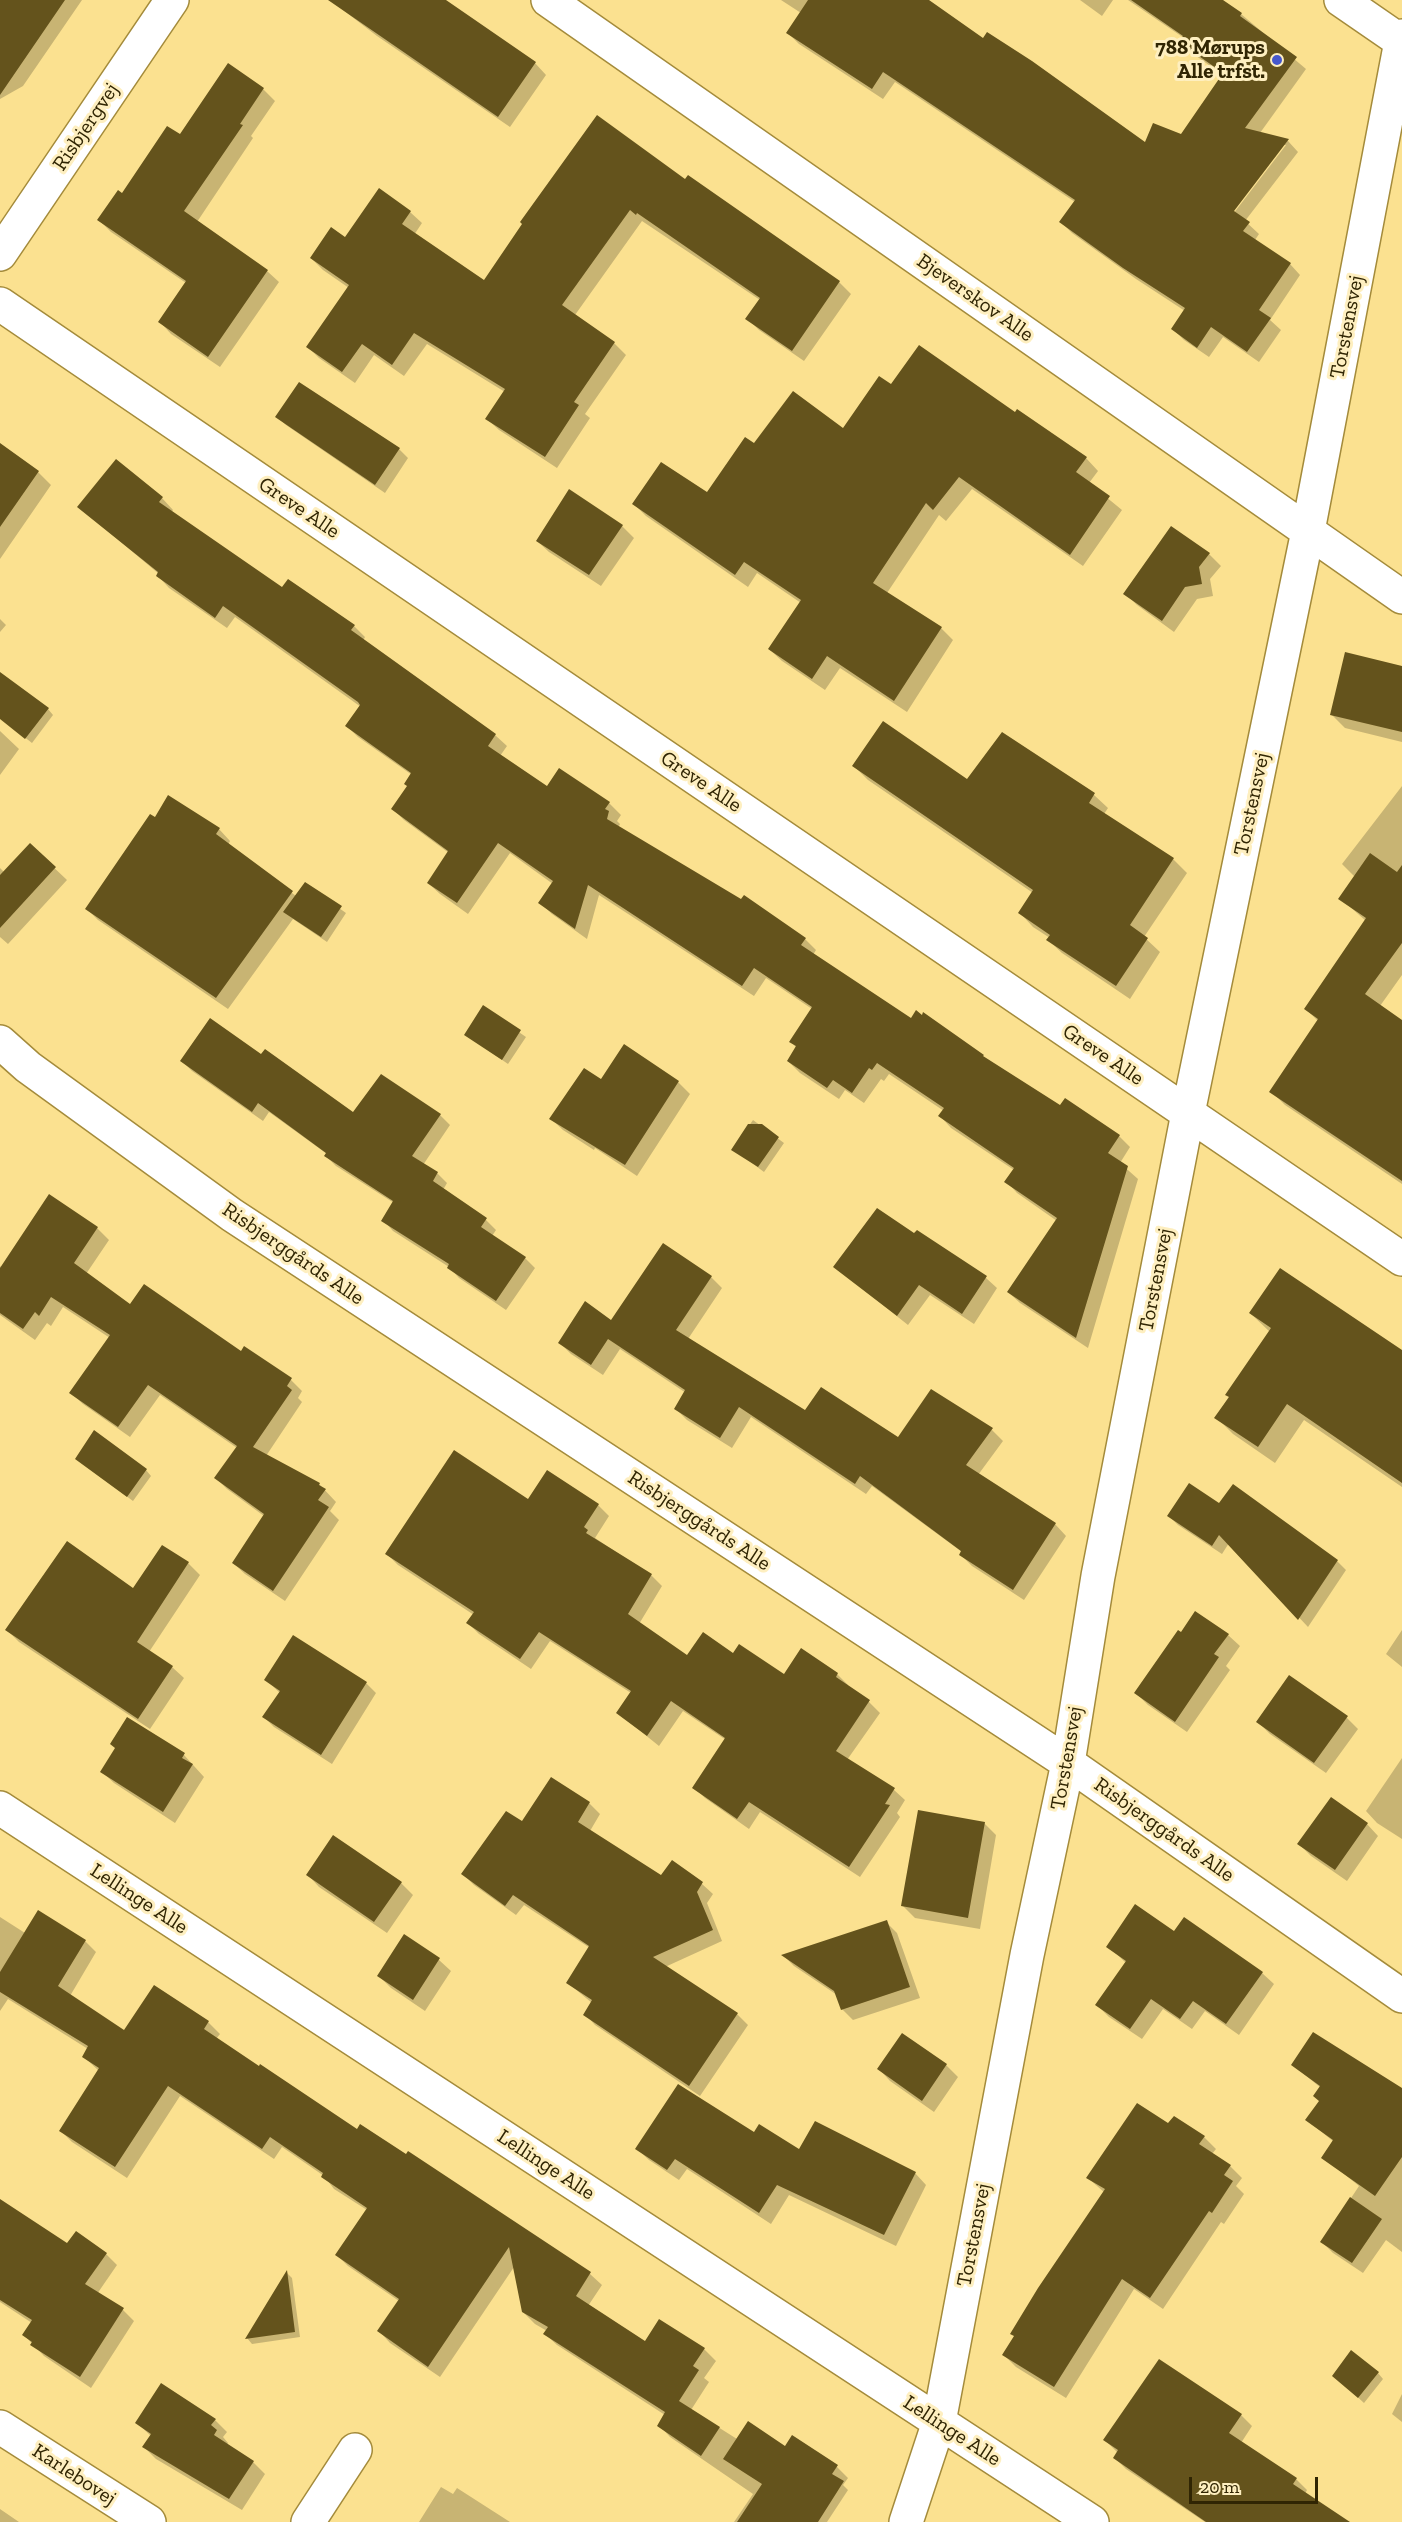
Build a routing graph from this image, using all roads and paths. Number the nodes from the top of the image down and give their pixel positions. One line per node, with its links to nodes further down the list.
1 (172, 0): 5 (street, Risbjergvej)
2 (548, 0): 7 (street, Bjeverskov Alle)
3 (1341, 0): 4 (street)
4 (1402, 40): 7 (street, Torstensvej)
5 (4, 241)
6 (0, 304): 10 (street, Greve Alle)
7 (1308, 531): 8 (street, Bjeverskov Alle); 10 (street, Torstensvej)
8 (1402, 597)
9 (0, 1042): 12 (street, Risbjerggårds Alle)
10 (1188, 1113): 11 (street, Greve Alle); 12 (street, Torstensvej)
11 (1402, 1259)
12 (1068, 1763): 14 (street, Risbjerggårds Alle); 15 (street, Torstensvej)
13 (0, 1808): 15 (street, Lellinge Alle)
14 (1402, 1996)
15 (939, 2422): 20 (street, Torstensvej); 21 (street, Lellinge Alle)
16 (0, 2427): 18 (street, Karlebovej)
17 (356, 2450): 19 (street)
18 (149, 2522)
19 (308, 2522)
20 (906, 2522)
21 (1092, 2522)

